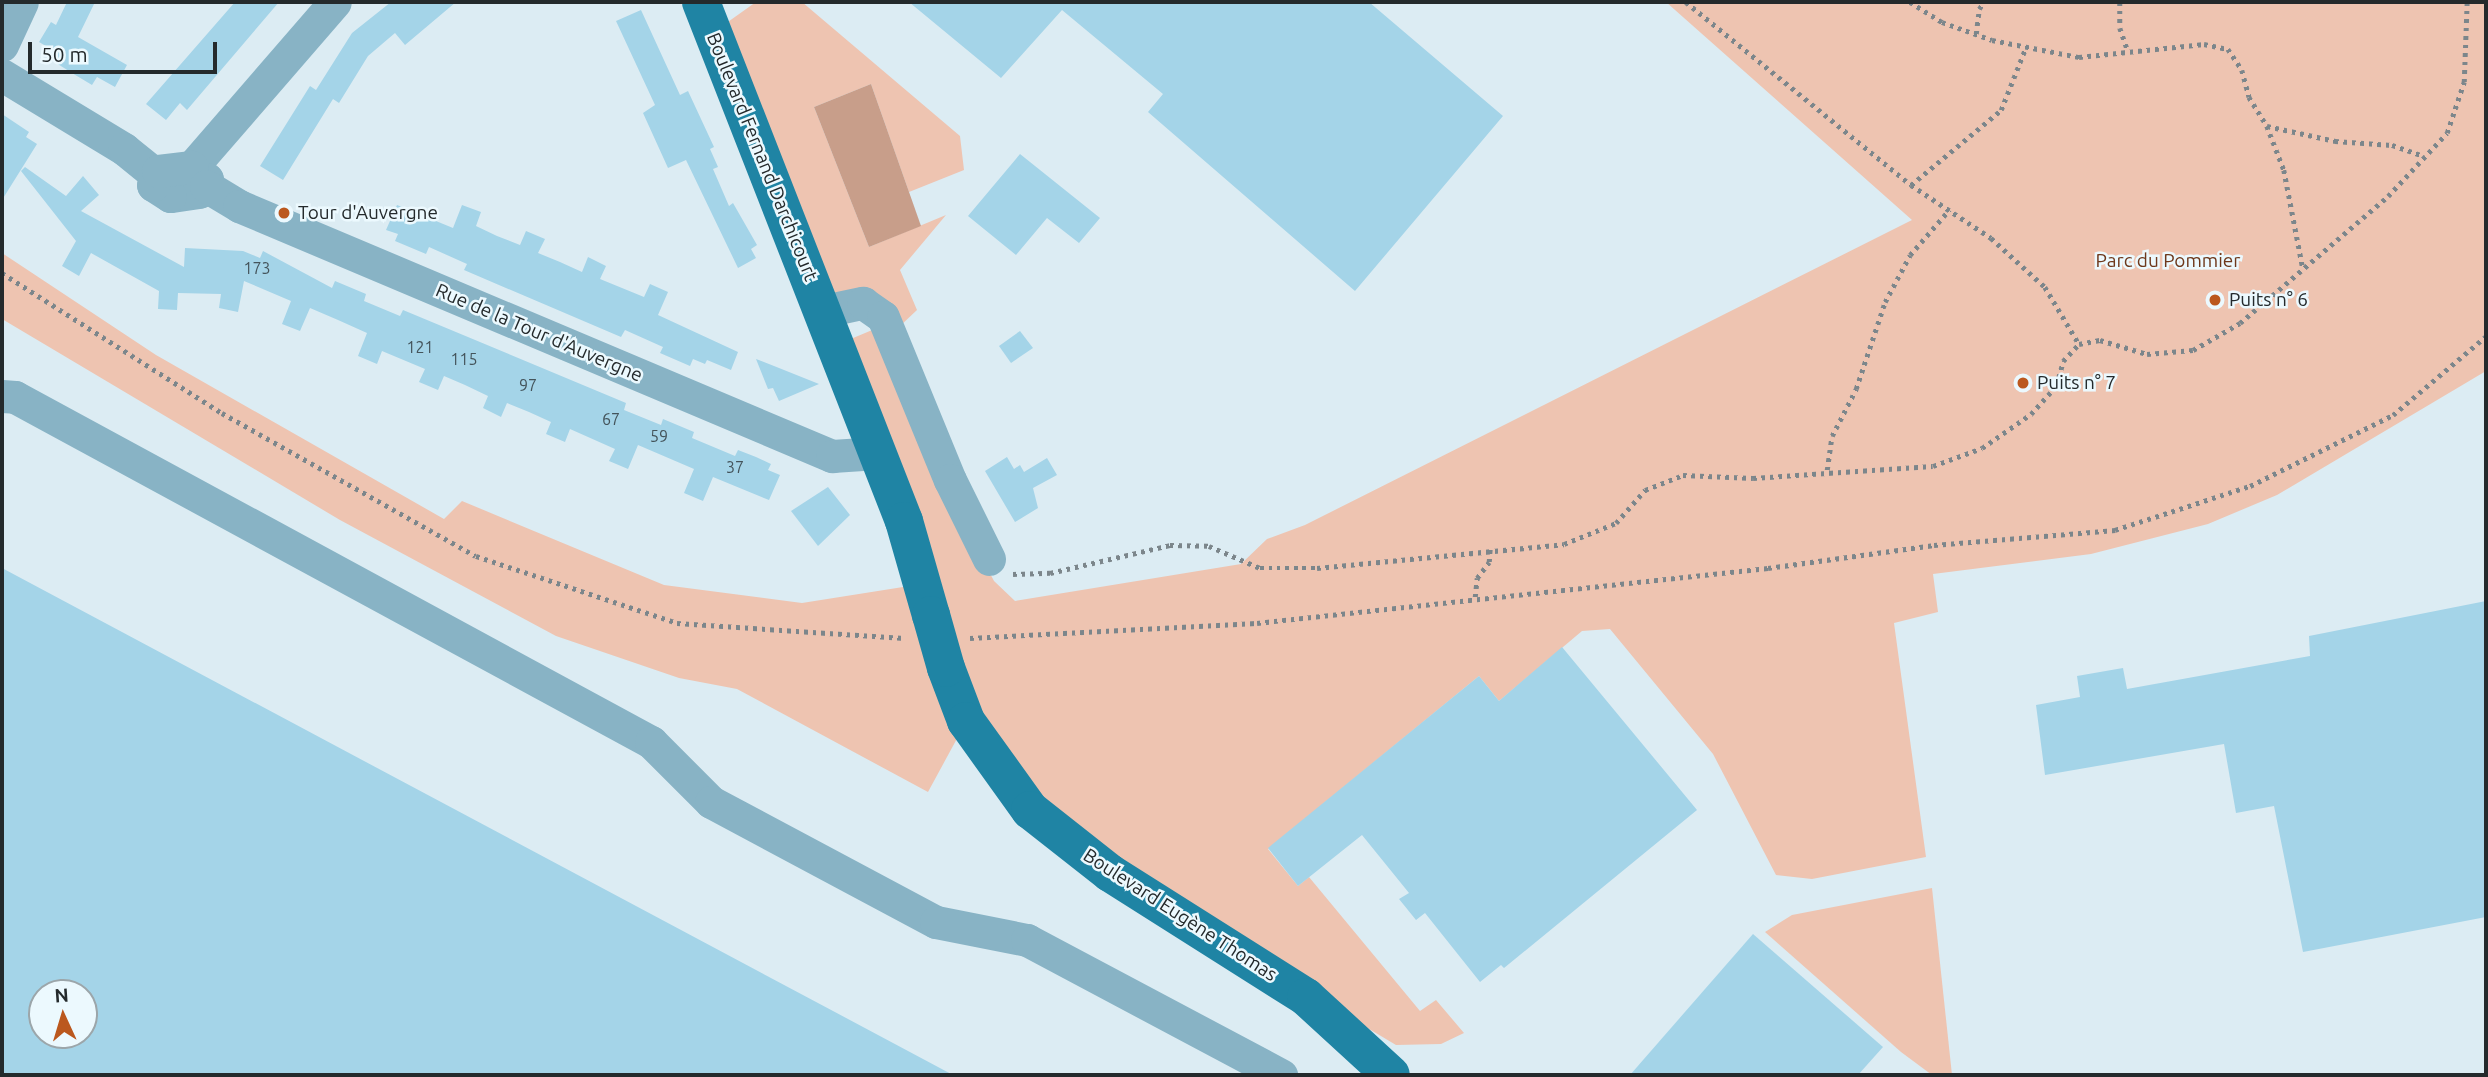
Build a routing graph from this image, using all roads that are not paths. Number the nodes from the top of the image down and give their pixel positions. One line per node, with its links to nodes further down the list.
1 (22, 2): 4 (street)
2 (335, 2): 6 (street)
3 (701, 2): 7 (main road, Boulevard Fernand Darchicourt)
4 (2, 45)
5 (2, 75): 6 (street)
6 (199, 176): 9 (street, Rue de la Tour d'Auvergne)
7 (824, 311): 9 (main road, Boulevard Fernand Darchicourt); 10 (street)
8 (2, 397): 11 (street)
9 (878, 453): 12 (main road, Boulevard Eugène Thomas)
10 (989, 559)
11 (1281, 1075)
12 (1391, 1075)

